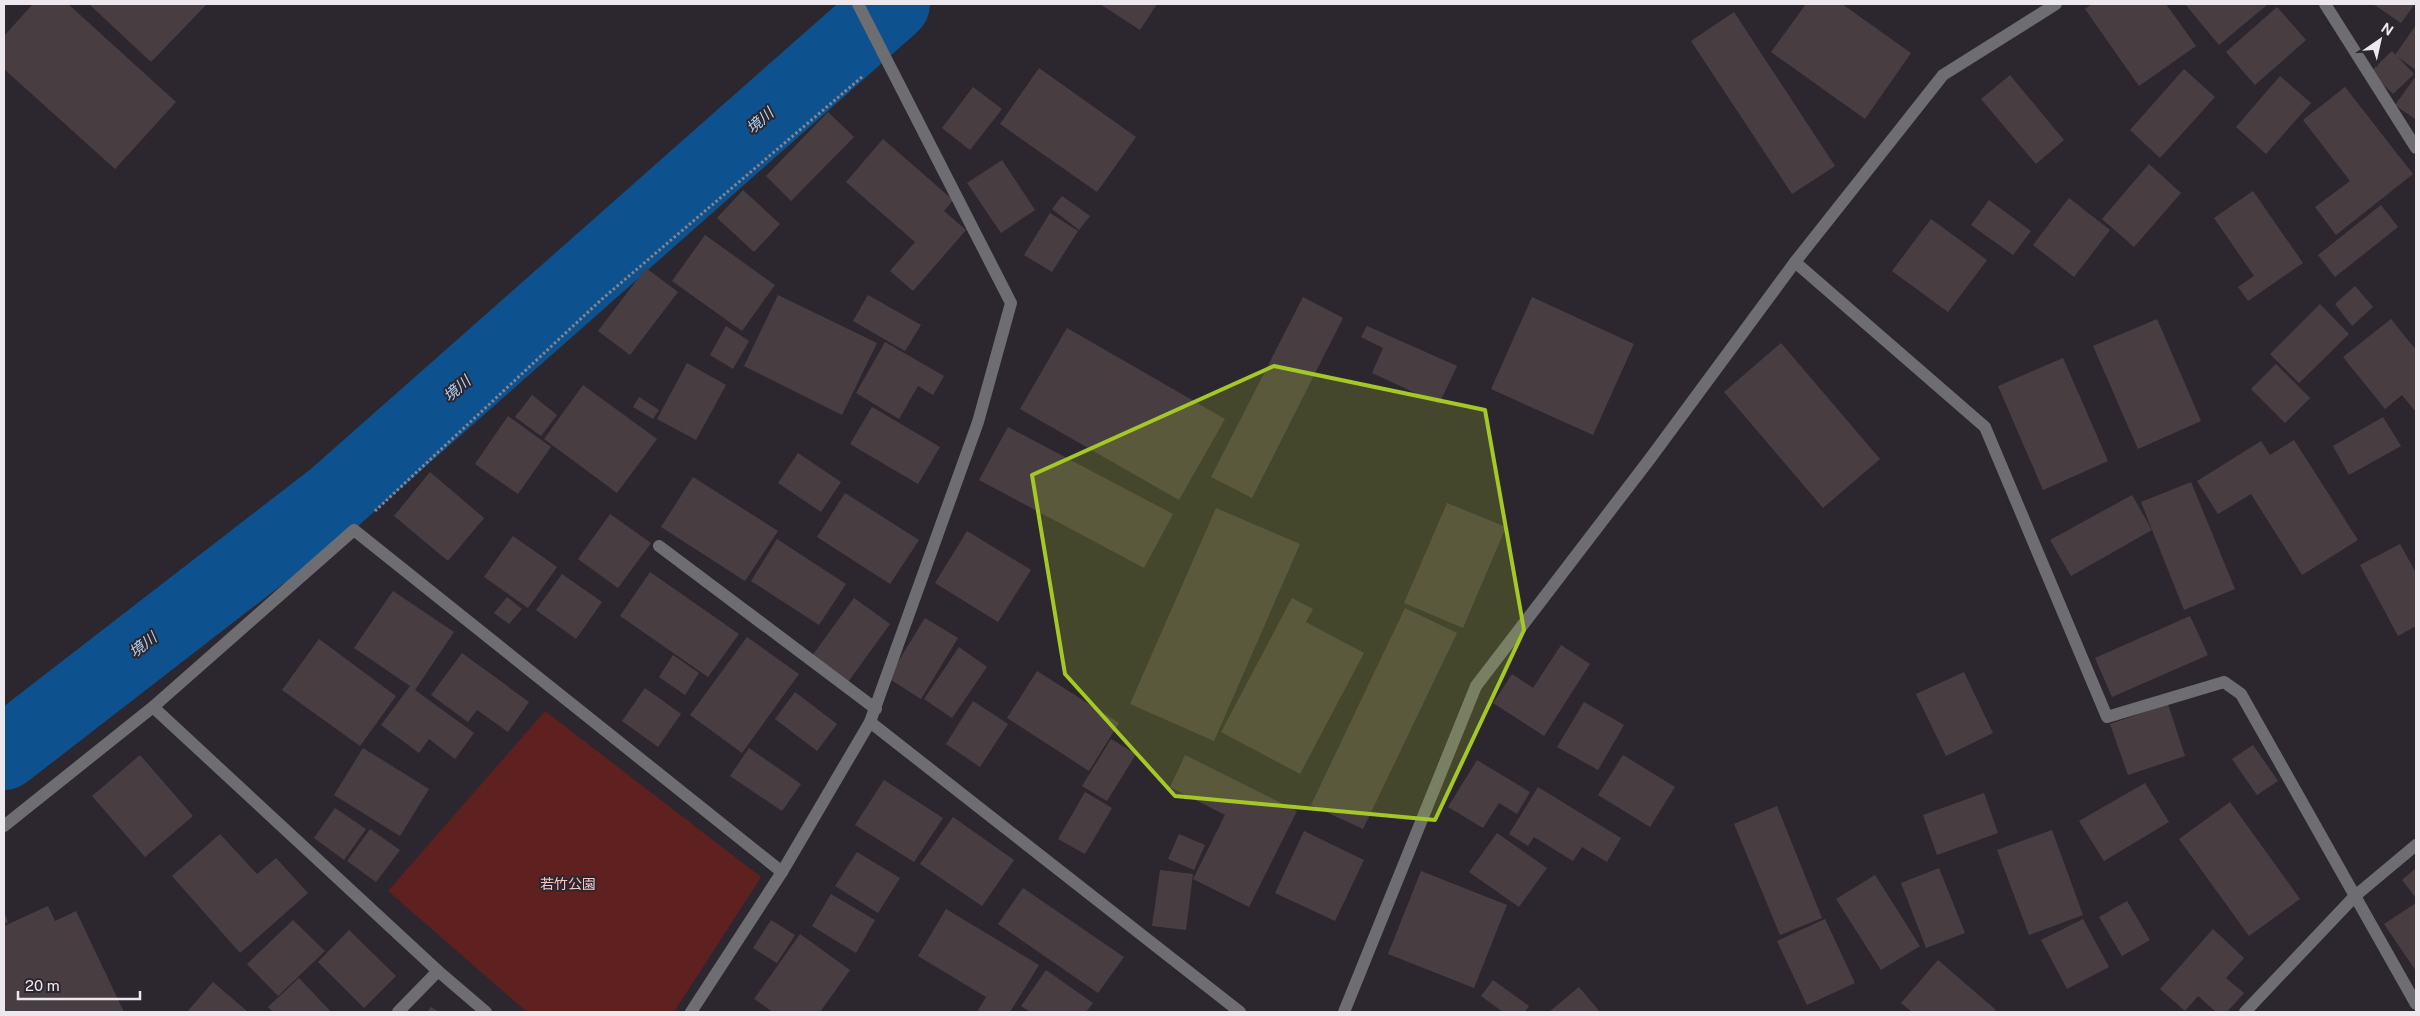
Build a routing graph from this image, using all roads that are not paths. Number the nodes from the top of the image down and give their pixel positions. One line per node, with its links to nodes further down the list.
1 (858, 4): 8 (street)
2 (2056, 4): 5 (street)
3 (2325, 4): 4 (street)
4 (2416, 148)
5 (1795, 262): 13 (street); 20 (street)
6 (660, 546): 8 (street)
7 (153, 707): 10 (street); 12 (street); 14 (street)
8 (876, 709): 9 (street)
9 (870, 722): 12 (street); 19 (street)
10 (4, 826)
11 (2416, 845): 13 (street)
12 (782, 872): 18 (street)
13 (2355, 896): 15 (street); 21 (street)
14 (438, 971): 16 (street); 17 (street)
15 (2416, 1004)
16 (398, 1012)
17 (486, 1012)
18 (691, 1012)
19 (1240, 1012)
20 (1344, 1012)
21 (2245, 1012)

